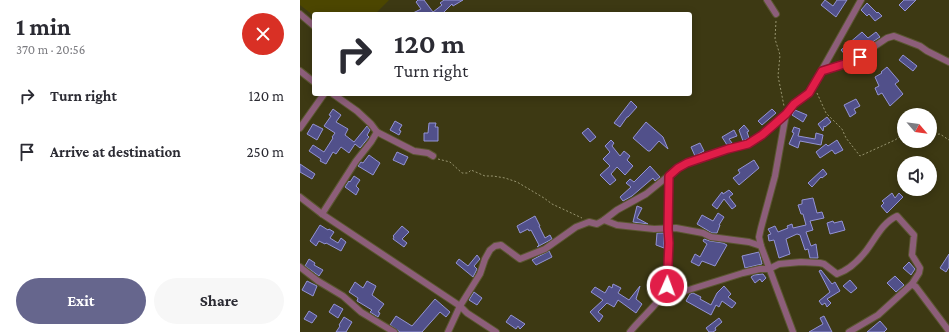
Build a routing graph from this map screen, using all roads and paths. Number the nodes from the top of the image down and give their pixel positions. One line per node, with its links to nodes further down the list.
1 (766, 0): 5 (street)
2 (861, 0): 3 (street)
3 (856, 3): 9 (street)
4 (300, 14): 6 (street)
5 (776, 14): 14 (path)
6 (312, 24)
7 (949, 62): 9 (street)
8 (300, 71): 10 (street)
9 (822, 71): 11 (street)
10 (312, 80)
11 (814, 84): 14 (street); 18 (path)
12 (323, 96): 15 (street)
13 (336, 96): 16 (street)
14 (786, 114): 21 (street); 27 (street)
15 (300, 128)
16 (377, 132): 20 (street); 23 (street)
17 (937, 134): 19 (path)
18 (897, 138)
19 (949, 140)
20 (433, 156): 25 (path)
21 (669, 176): 24 (street); 26 (street)
22 (300, 198): 23 (street)
23 (322, 214): 32 (street)
24 (604, 220): 25 (street); 26 (street)
25 (589, 222): 32 (street)
26 (668, 229): 27 (street); 31 (street)
27 (761, 246): 29 (street)
28 (300, 267): 34 (street)
29 (769, 269): 30 (street); 31 (street); 38 (street)
30 (912, 284): 33 (street); 39 (street)
31 (665, 292): 37 (street)
32 (460, 306): 35 (street); 36 (street)
33 (949, 331)
34 (394, 332)
35 (448, 332)
36 (496, 332)
37 (630, 332)
38 (793, 332)
39 (849, 332)

